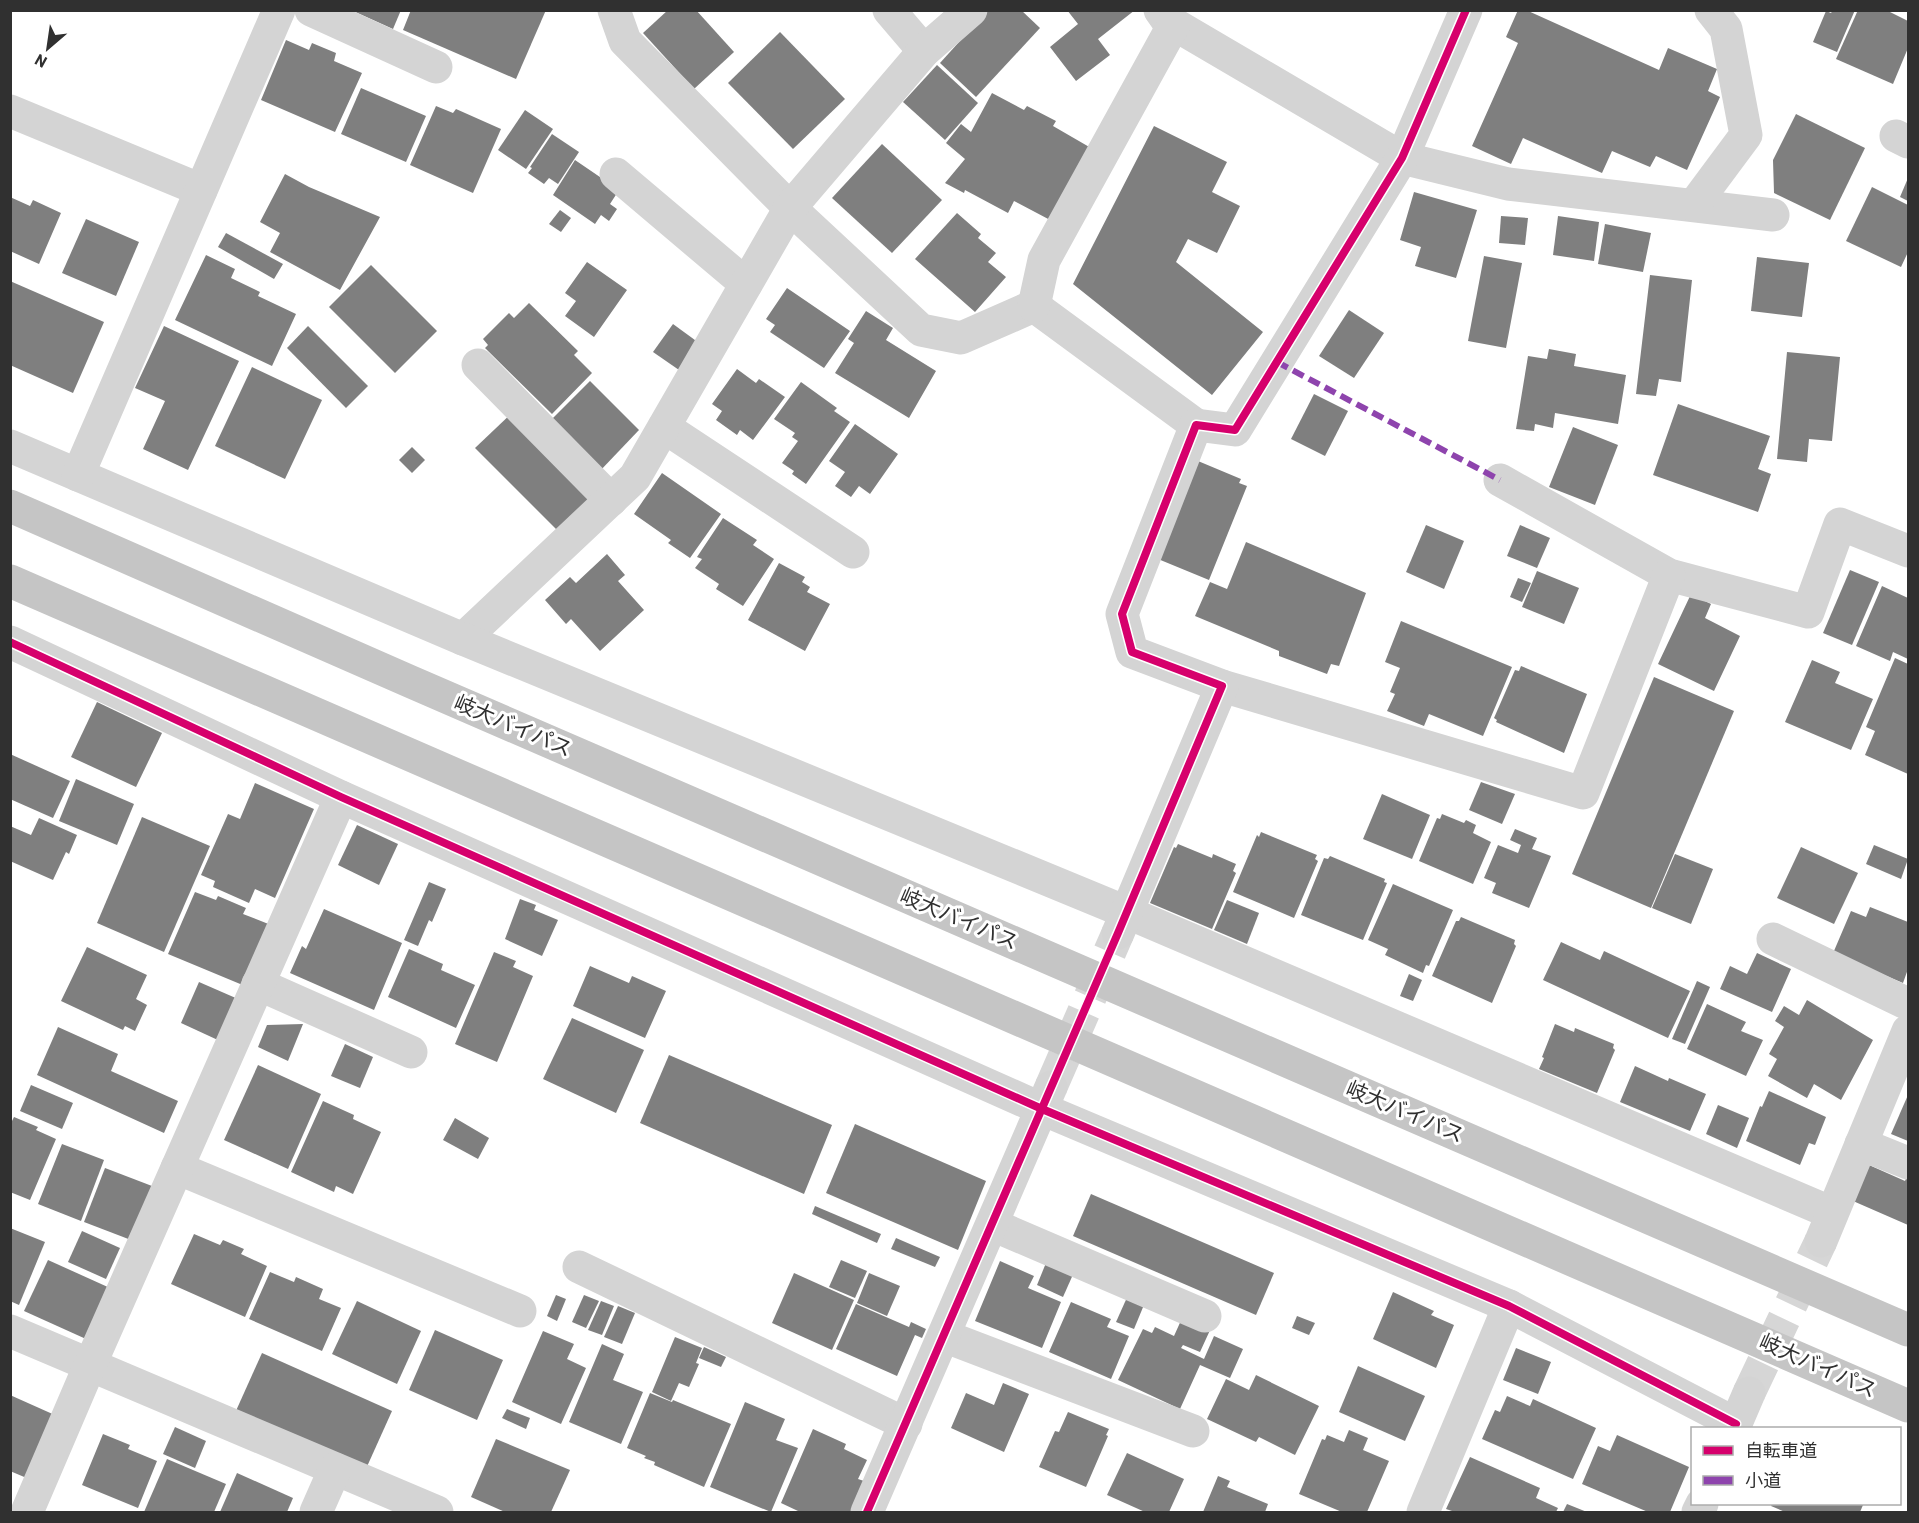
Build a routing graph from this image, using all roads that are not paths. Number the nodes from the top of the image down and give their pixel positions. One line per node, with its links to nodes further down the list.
1 (279, 10): 14 (street)
2 (311, 10): 10 (street)
3 (614, 10): 16 (street)
4 (889, 10): 9 (street)
5 (971, 10): 9 (street)
6 (1466, 10): 12 (street)
7 (1710, 10): 15 (street)
8 (1167, 17): 12 (street); 19 (street)
9 (924, 51): 16 (street)
10 (436, 67)
11 (10, 111): 14 (street)
12 (1402, 158): 15 (street); 21 (street)
13 (616, 174): 18 (street)
14 (201, 190): 24 (street)
15 (1694, 205): 17 (street)
16 (790, 208): 18 (street); 19 (street)
17 (1773, 215)
18 (746, 284): 22 (street)
19 (1034, 306): 21 (street)
20 (478, 365): 26 (street)
21 (1196, 425): 34 (street)
22 (664, 427): 26 (street); 29 (street)
23 (10, 446): 24 (street)
24 (78, 475): 32 (street)
25 (1500, 480): 30 (street)
26 (611, 500): 32 (street)
27 (10, 506): 51 (highway, 岐大バイパス)
28 (1908, 551): 30 (street)
29 (853, 552)
30 (1669, 575): 34 (street)
31 (10, 582): 56 (highway, 岐大バイパス)
32 (463, 639): 36 (street)
33 (10, 642): 35 (street)
34 (1222, 686): 36 (street)
35 (341, 797): 38 (street); 42 (street)
36 (1122, 922): 43 (street)
37 (1773, 939): 39 (street)
38 (258, 984): 41 (street); 45 (street)
39 (1908, 1004)
40 (1908, 1030): 43 (street)
41 (411, 1052)
42 (1047, 1098): 46 (street); 48 (street)
43 (1861, 1144): 44 (street)
44 (1908, 1163)
45 (177, 1167): 49 (street); 54 (street)
46 (993, 1225): 50 (street); 53 (street)
47 (579, 1267): 57 (street)
48 (1509, 1306): 58 (street); 65 (street)
49 (520, 1311)
50 (1205, 1316)
51 (1908, 1330)
52 (10, 1331): 54 (street)
53 (944, 1336): 57 (street); 59 (street)
54 (90, 1365): 60 (street); 61 (street)
55 (1749, 1393): 58 (street)
56 (1908, 1406)
57 (906, 1424): 64 (street)
58 (1735, 1426)
59 (1193, 1431)
60 (335, 1469): 62 (street); 63 (street)
61 (27, 1512)
62 (316, 1512)
63 (437, 1512)
64 (867, 1512)
65 (1423, 1512)

